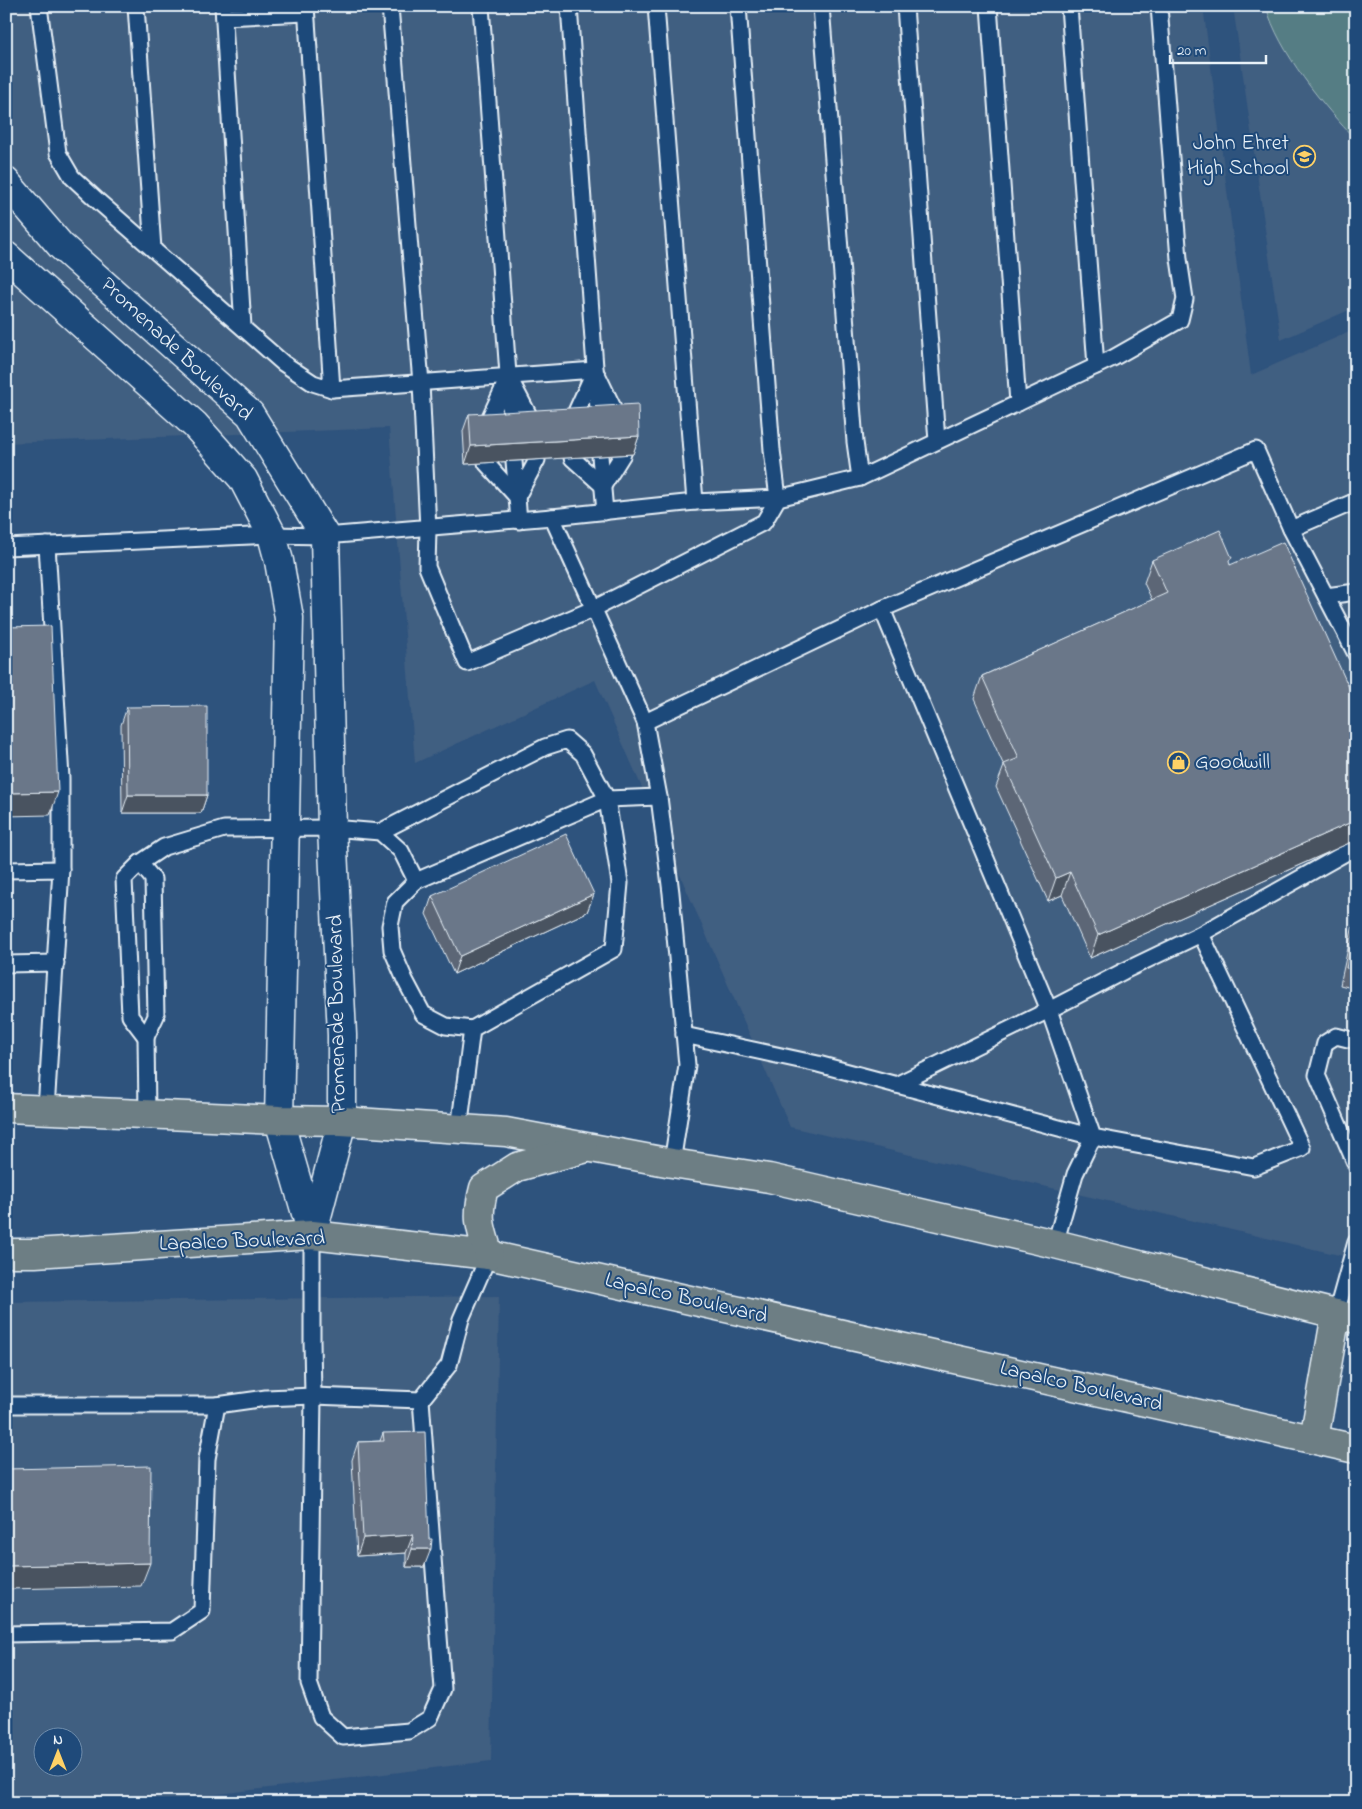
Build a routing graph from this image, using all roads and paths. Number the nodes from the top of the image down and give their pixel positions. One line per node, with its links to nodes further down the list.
1 (39, 6): 16 (lane)
2 (136, 6): 16 (lane)
3 (390, 6): 22 (lane)
4 (481, 6): 21 (lane)
5 (569, 6): 20 (lane)
6 (656, 6): 42 (lane)
7 (738, 6): 41 (lane)
8 (821, 6): 38 (lane)
9 (905, 6): 31 (lane)
10 (988, 6): 24 (lane)
11 (1069, 6): 19 (lane)
12 (1159, 6): 19 (lane)
13 (306, 9): 14 (lane); 23 (lane)
14 (224, 12): 18 (lane)
15 (6, 182): 50 (street, Promenade Boulevard)
16 (153, 249): 18 (lane)
17 (6, 256): 49 (street, Promenade Boulevard)
18 (242, 327): 23 (lane)
19 (1096, 366): 24 (lane)
20 (595, 370): 21 (lane); 25 (lane); 26 (lane); 27 (lane)
21 (509, 377): 22 (lane); 28 (lane); 29 (lane); 30 (lane)
22 (420, 383): 23 (lane); 47 (lane)
23 (332, 388)
24 (1018, 403): 31 (lane)
25 (620, 422)
26 (599, 423)
27 (570, 425)
28 (535, 427)
29 (512, 429)
30 (484, 430)
31 (937, 442): 38 (lane)
32 (623, 454): 39 (lane)
33 (600, 456): 39 (lane)
34 (572, 458): 39 (lane)
35 (537, 460): 40 (lane)
36 (514, 461): 40 (lane)
37 (486, 463): 40 (lane)
38 (860, 478): 41 (lane)
39 (603, 486): 44 (lane)
40 (518, 497): 46 (lane)
41 (778, 498): 42 (lane); 55 (lane)
42 (696, 502): 44 (lane)
43 (1356, 502): 48 (lane)
44 (605, 512): 45 (lane)
45 (552, 517): 46 (lane); 55 (lane)
46 (519, 521): 47 (lane)
47 (428, 529): 50 (lane); 55 (lane)
48 (1291, 529): 54 (lane); 56 (lane)
49 (272, 534): 50 (lane); 51 (lane); 61 (street, Promenade Boulevard)
50 (326, 536): 62 (street, Promenade Boulevard)
51 (47, 545): 52 (lane); 66 (lane)
52 (6, 547)
53 (1356, 592): 54 (lane)
54 (1326, 596): 57 (lane)
55 (593, 609): 58 (lane)
56 (882, 609): 58 (lane); 72 (lane)
57 (1356, 654)
58 (645, 722): 59 (lane)
59 (659, 796): 60 (lane); 74 (lane)
60 (607, 799): 63 (lane); 68 (lane); 73 (lane)
61 (284, 827): 62 (lane); 65 (lane); 81 (street, Promenade Boulevard)
62 (332, 828): 63 (lane); 82 (street, Promenade Boulevard)
63 (380, 832): 68 (lane)
64 (1356, 847): 69 (lane)
65 (140, 863): 75 (lane); 75 (lane)
66 (61, 869): 67 (lane); 70 (lane)
67 (6, 870)
68 (416, 881): 73 (lane)
69 (1201, 934): 72 (lane); 84 (lane)
70 (56, 963): 71 (lane); 79 (lane)
71 (6, 964)
72 (1049, 1010): 77 (lane); 84 (lane)
73 (472, 1029): 83 (lane)
74 (684, 1035): 77 (lane); 86 (lane)
75 (146, 1037): 80 (lane)
76 (1356, 1041): 87 (lane)
77 (896, 1085): 84 (lane)
78 (6, 1108): 79 (main road)
79 (46, 1110): 80 (main road)
80 (146, 1114): 81 (main road)
81 (279, 1120): 82 (main road); 88 (street, Promenade Boulevard)
82 (342, 1121): 83 (main road); 88 (street, Promenade Boulevard)
83 (459, 1129): 85 (main road)
84 (1094, 1137): 90 (lane)
85 (590, 1147): 86 (main road); 92 (main road)
86 (672, 1163): 90 (main road)
87 (1356, 1165)
88 (312, 1235): 91 (main road, Lapalco Boulevard); 92 (main road, Lapalco Boulevard); 94 (lane)
89 (1356, 1242): 93 (lane)
90 (1055, 1244): 93 (main road)
91 (6, 1254)
92 (489, 1255): 95 (lane); 98 (main road, Lapalco Boulevard)
93 (1346, 1316): 98 (main road)
94 (313, 1396): 95 (lane); 95 (lane); 97 (lane)
95 (422, 1400)
96 (6, 1405): 97 (lane)
97 (217, 1405): 100 (lane)
98 (1314, 1439): 99 (main road, Lapalco Boulevard)
99 (1356, 1449)
100 (6, 1634)

